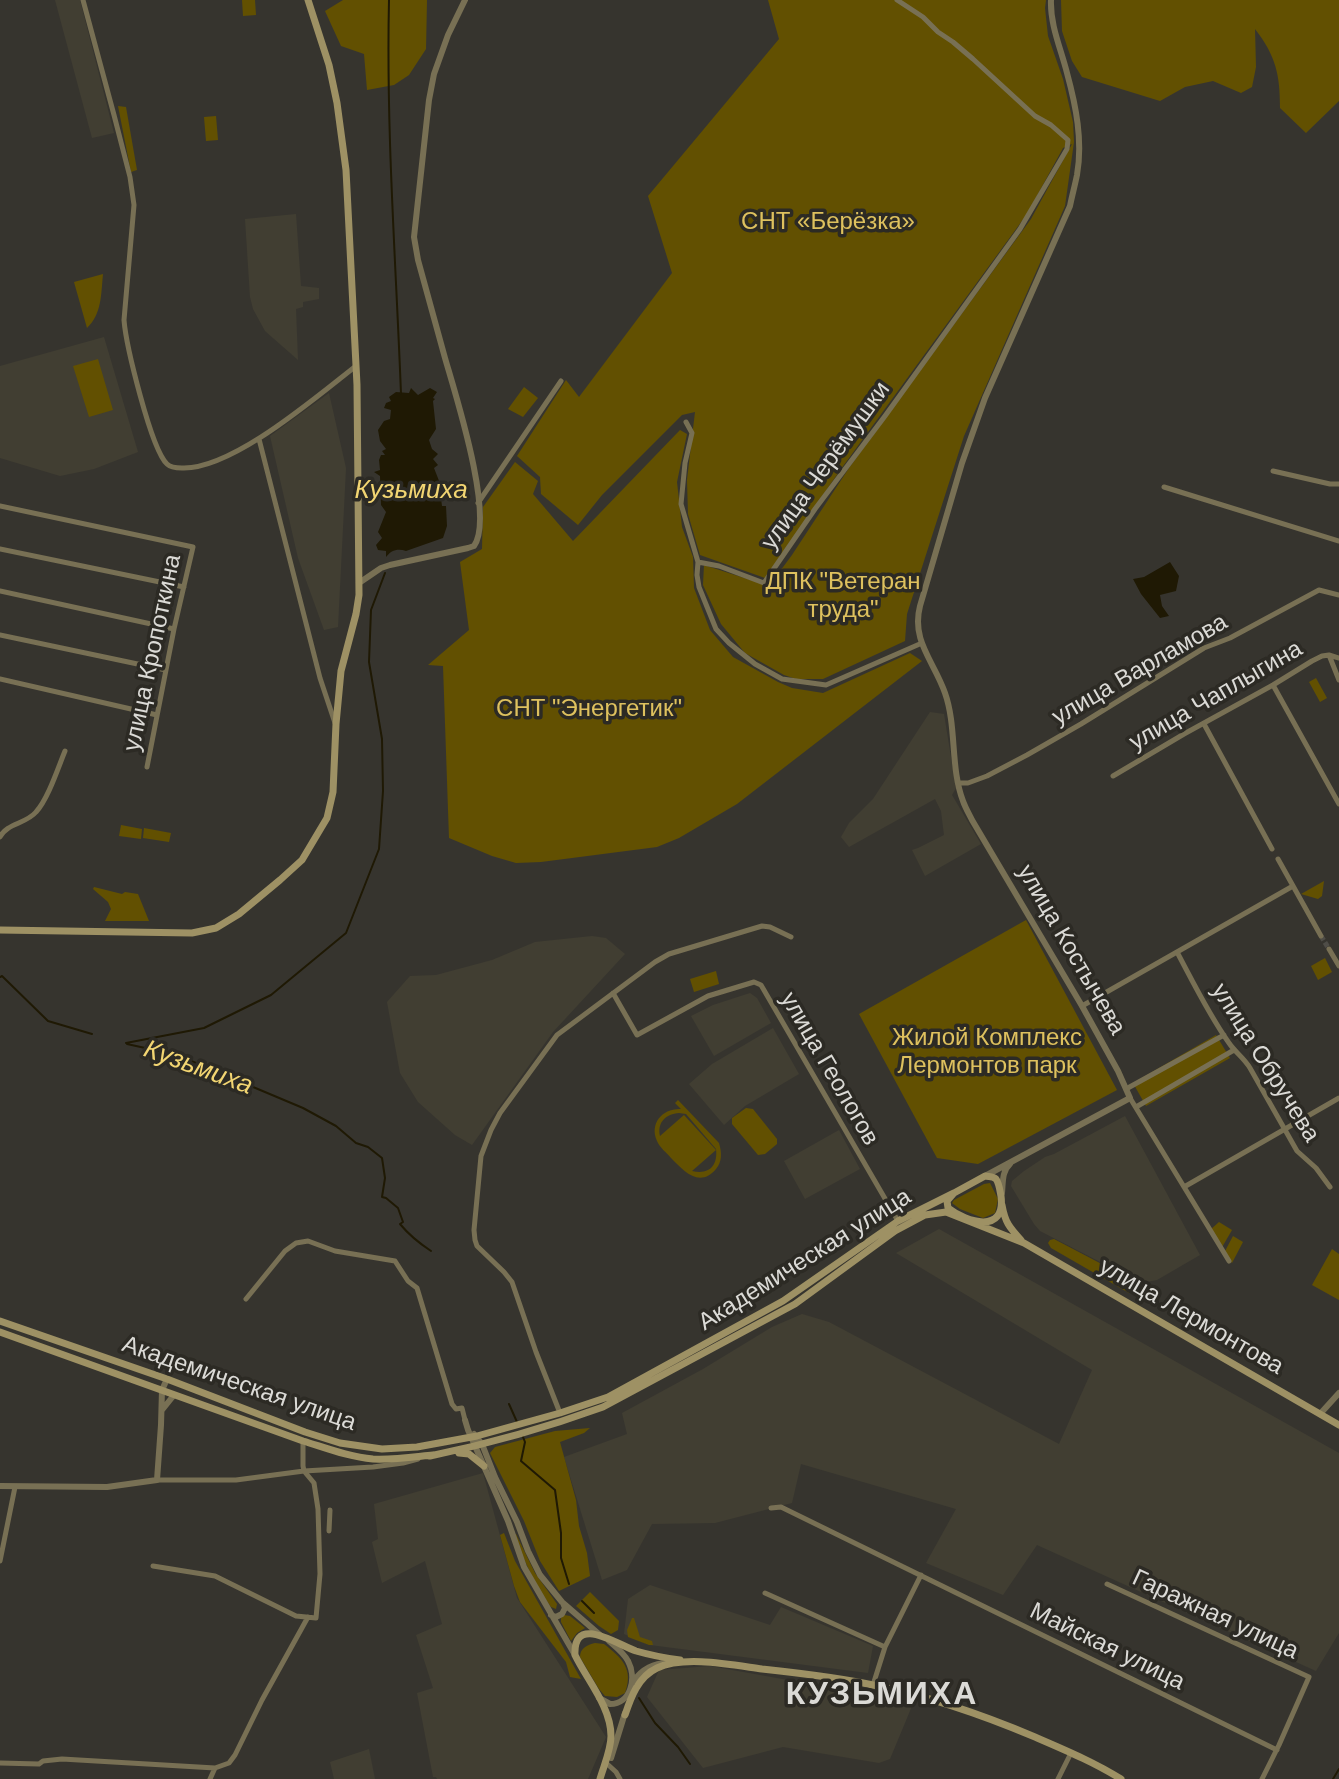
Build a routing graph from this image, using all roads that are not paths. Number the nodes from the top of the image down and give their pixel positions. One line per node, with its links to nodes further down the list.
1 (83, 0): 9 (street)
2 (308, 0): 6 (main road)
3 (465, 0): 13 (street)
4 (897, 0): 17 (street, улица Черёмушки)
5 (1051, 0): 24 (street)
6 (356, 366): 9 (street); 18 (main road)
7 (561, 381): 13 (street)
8 (686, 422): 17 (street)
9 (259, 439): 32 (street)
10 (1273, 471): 11 (street)
11 (1339, 484)
12 (1164, 487): 15 (street)
13 (478, 503): 18 (street)
14 (0, 506): 19 (street, улица Кропоткина)
15 (1339, 541)
16 (0, 550): 19 (street)
17 (698, 562): 24 (street)
18 (359, 583): 32 (main road)
19 (184, 587): 22 (street, улица Кропоткина)
20 (0, 591): 22 (street)
21 (1339, 595): 37 (street, улица Варламова)
22 (174, 629): 27 (street, улица Кропоткина)
23 (0, 635): 27 (street)
24 (922, 643): 37 (street, улица Костычева)
25 (1329, 655): 26 (street, улица Чаплыгина); 29 (street); 30 (street, улица Чаплыгина)
26 (1339, 658)
27 (166, 670): 31 (street, улица Кропоткина)
28 (0, 679): 31 (street)
29 (1339, 680)
30 (1273, 685): 33 (street, улица Чаплыгина); 38 (street)
31 (157, 715): 35 (street, улица Кропоткина)
32 (335, 724): 43 (main road)
33 (1204, 724): 36 (street, улица Чаплыгина); 40 (street)
34 (65, 751): 39 (street)
35 (147, 767)
36 (1113, 776)
37 (958, 783): 50 (street, улица Костычева)
38 (1339, 804)
39 (0, 837)
40 (1272, 849)
41 (1278, 859): 42 (street)
42 (1293, 886): 44 (street); 47 (street)
43 (0, 930)
44 (1321, 936)
45 (791, 937): 49 (street)
46 (1329, 949): 48 (street)
47 (1177, 952): 50 (street); 51 (street, улица Обручева)
48 (1339, 966)
49 (613, 993): 65 (street, улица Геологов); 78 (street)
50 (1082, 1006): 53 (street, улица Костычева)
51 (1224, 1035): 52 (street, улица Обручева); 53 (street)
52 (1234, 1049): 56 (street); 57 (street, улица Обручева)
53 (1126, 1089): 54 (street, улица Костычева)
54 (1130, 1098): 56 (street, улица Костычева); 58 (street)
55 (1339, 1098): 57 (street)
56 (1136, 1107): 61 (street, улица Костычева)
57 (1284, 1129): 60 (street, улица Обручева); 61 (street)
58 (1015, 1160): 59 (street); 63 (street)
59 (985, 1177): 62 (main road); 63 (main road)
60 (1330, 1187)
61 (1184, 1188): 67 (street, улица Костычева)
62 (954, 1193): 64 (main road); 65 (main road, Академическая улица)
63 (1002, 1202): 64 (main road); 66 (main road, улица Лермонтова)
64 (963, 1218): 66 (main road, улица Лермонтова); 82 (main road, улица Лермонтова)
65 (898, 1221): 78 (main road, Академическая улица)
66 (1024, 1242): 79 (main road, улица Лермонтова)
67 (1229, 1261)
68 (246, 1298): 80 (street)
69 (0, 1321): 71 (main road, Академическая улица)
70 (0, 1332): 73 (main road)
71 (145, 1372): 72 (main road, Академическая улица); 73 (main road)
72 (167, 1379): 74 (street); 83 (main road, Академическая улица)
73 (139, 1382): 74 (main road)
74 (162, 1390): 76 (main road); 77 (street)
75 (1339, 1393): 79 (street)
76 (174, 1395): 77 (street); 84 (main road)
77 (162, 1410): 89 (street)
78 (560, 1413): 82 (main road, Академическая улица)
79 (1320, 1414): 81 (main road, улица Лермонтова)
80 (465, 1420): 83 (street)
81 (1339, 1424)
82 (520, 1428): 83 (main road, Академическая улица); 85 (main road)
83 (474, 1437): 85 (street)
84 (303, 1441): 86 (main road); 88 (street)
85 (478, 1445): 86 (main road); 87 (street); 100 (street)
86 (430, 1456): 87 (main road); 88 (street)
87 (484, 1466): 101 (street)
88 (304, 1471): 89 (street); 102 (street)
89 (157, 1480): 91 (street)
90 (0, 1486): 91 (street)
91 (15, 1487): 95 (street)
92 (771, 1508): 97 (street, Майская улица)
93 (330, 1510): 94 (street)
94 (329, 1531)
95 (0, 1561)
96 (153, 1566): 102 (street)
97 (921, 1575): 104 (street); 113 (street, Майская улица)
98 (1107, 1584): 113 (street, Гаражная улица)
99 (765, 1593): 104 (street)
100 (562, 1602): 101 (street); 103 (street)
101 (550, 1614): 105 (street)
102 (308, 1617): 117 (street)
103 (601, 1635): 105 (main road); 106 (main road); 109 (street)
104 (885, 1647): 108 (street)
105 (575, 1655): 110 (main road)
106 (688, 1662): 107 (main road); 108 (main road)
107 (671, 1664): 109 (street); 112 (main road)
108 (873, 1685): 114 (main road)
109 (631, 1686): 111 (street)
110 (596, 1693): 111 (street); 115 (main road)
111 (626, 1697): 112 (street)
112 (625, 1715): 115 (street)
113 (1277, 1750): 123 (street)
114 (1071, 1753): 121 (street); 122 (main road)
115 (608, 1762): 119 (main road); 120 (street)
116 (0, 1763): 117 (street)
117 (215, 1769): 118 (street)
118 (210, 1779)
119 (603, 1779)
120 (620, 1779)
121 (1058, 1779)
122 (1121, 1779)
123 (1262, 1779)

